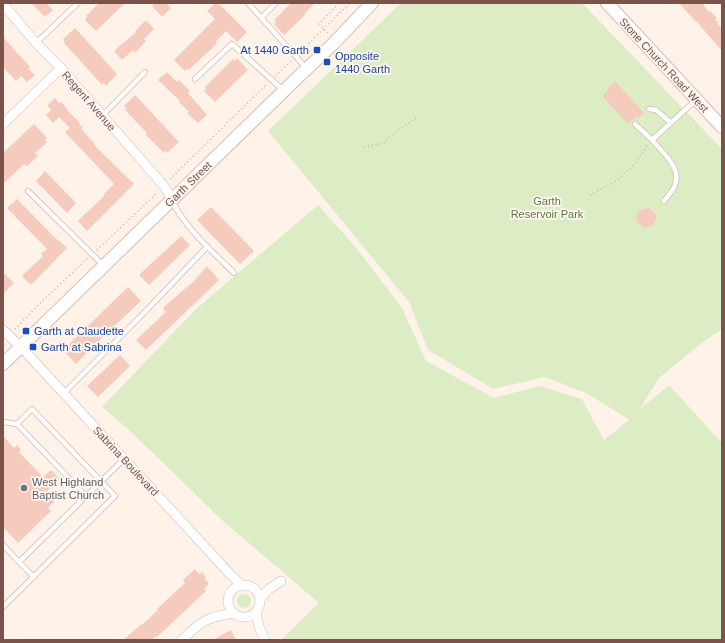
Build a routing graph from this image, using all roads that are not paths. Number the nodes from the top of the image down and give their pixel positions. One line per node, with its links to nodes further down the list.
1 (78, 3): 8 (lane)
2 (248, 3): 7 (lane)
3 (276, 3): 7 (lane)
4 (372, 3): 10 (main road, Garth Street)
5 (607, 3): 14 (main road, Stone Church Road West)
6 (3, 4): 8 (street, Regent Avenue)
7 (261, 18): 10 (lane)
8 (36, 44): 9 (street, Regent Avenue)
9 (61, 68): 16 (street, Regent Avenue); 18 (street)
10 (307, 69): 13 (main road, Garth Street)
11 (145, 72): 16 (lane)
12 (195, 79): 13 (lane)
13 (284, 91): 23 (main road, Garth Street)
14 (697, 100): 17 (lane); 20 (main road, Stone Church Road West)
15 (649, 109): 17 (lane)
16 (102, 116): 23 (street, Regent Avenue)
17 (671, 123): 21 (lane)
18 (3, 124)
19 (635, 124): 21 (lane)
20 (722, 127)
21 (650, 142): 24 (lane)
22 (28, 191): 26 (lane)
23 (172, 199): 25 (lane); 26 (main road, Garth Street)
24 (664, 201)
25 (207, 247): 27 (lane); 31 (lane)
26 (104, 266): 29 (main road, Garth Street)
27 (234, 273)
28 (6, 332): 29 (street, Sabrina Boulevard)
29 (21, 347): 30 (main road, Garth Street); 31 (street, Sabrina Boulevard)
30 (3, 364)
31 (64, 393): 34 (street, Sabrina Boulevard)
32 (3, 422): 33 (lane)
33 (16, 424): 35 (lane); 36 (lane)
34 (124, 459): 35 (lane); 39 (street, Sabrina Boulevard)
35 (101, 481): 36 (lane); 40 (lane)
36 (86, 496): 38 (lane)
37 (3, 544): 38 (lane)
38 (19, 562): 40 (lane)
39 (230, 574): 42 (street, Sabrina Boulevard); 45 (street)
40 (34, 577): 48 (lane)
41 (281, 581): 44 (street)
42 (242, 586): 43 (street); 45 (street)
43 (255, 589): 44 (street); 46 (street)
44 (269, 589): 46 (street)
45 (233, 591): 47 (street)
46 (260, 600): 49 (street)
47 (229, 601): 50 (street); 51 (street)
48 (3, 607)
49 (256, 612): 52 (street); 53 (street)
50 (234, 613): 51 (street); 52 (street)
51 (214, 616): 54 (street)
52 (247, 617): 53 (street)
53 (259, 627): 55 (street)
54 (182, 640)
55 (265, 640)

